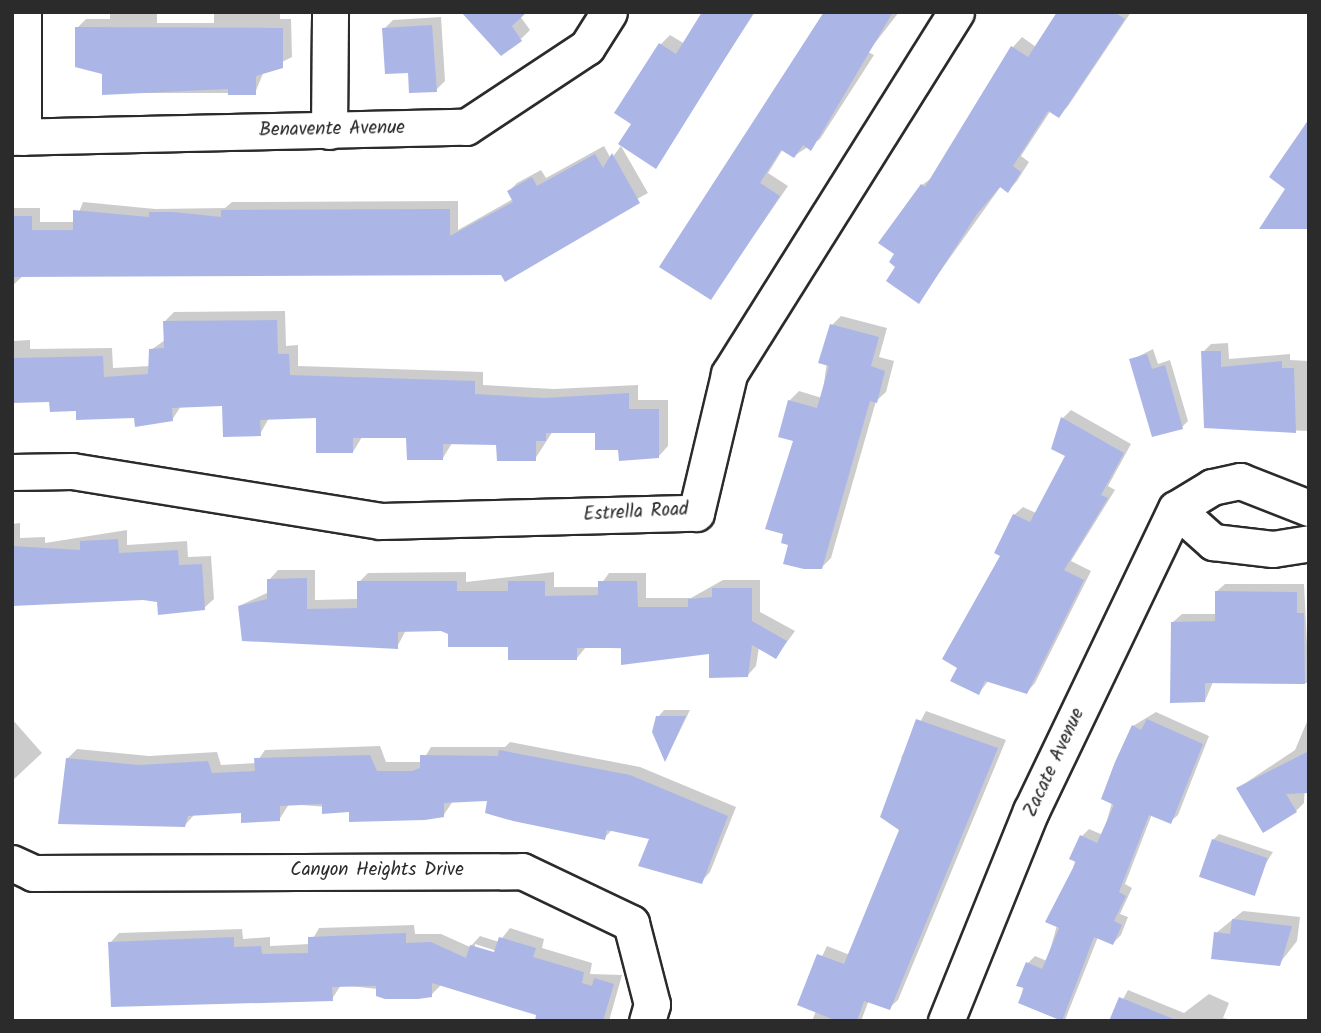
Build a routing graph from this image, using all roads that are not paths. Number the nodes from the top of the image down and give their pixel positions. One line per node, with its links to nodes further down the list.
1 (23, 12): 6 (street)
2 (330, 12): 5 (street)
3 (609, 12): 5 (street, Benavente Avenue)
4 (956, 12): 7 (street, Estrella Road)
5 (329, 131): 6 (street, Benavente Avenue)
6 (17, 137)
7 (12, 472)
8 (1309, 508): 9 (street)
9 (1176, 509): 10 (street); 13 (street, Zacate Avenue)
10 (1309, 543)
11 (12, 863): 12 (street, Canyon Heights Drive)
12 (647, 1021)
13 (946, 1021)

